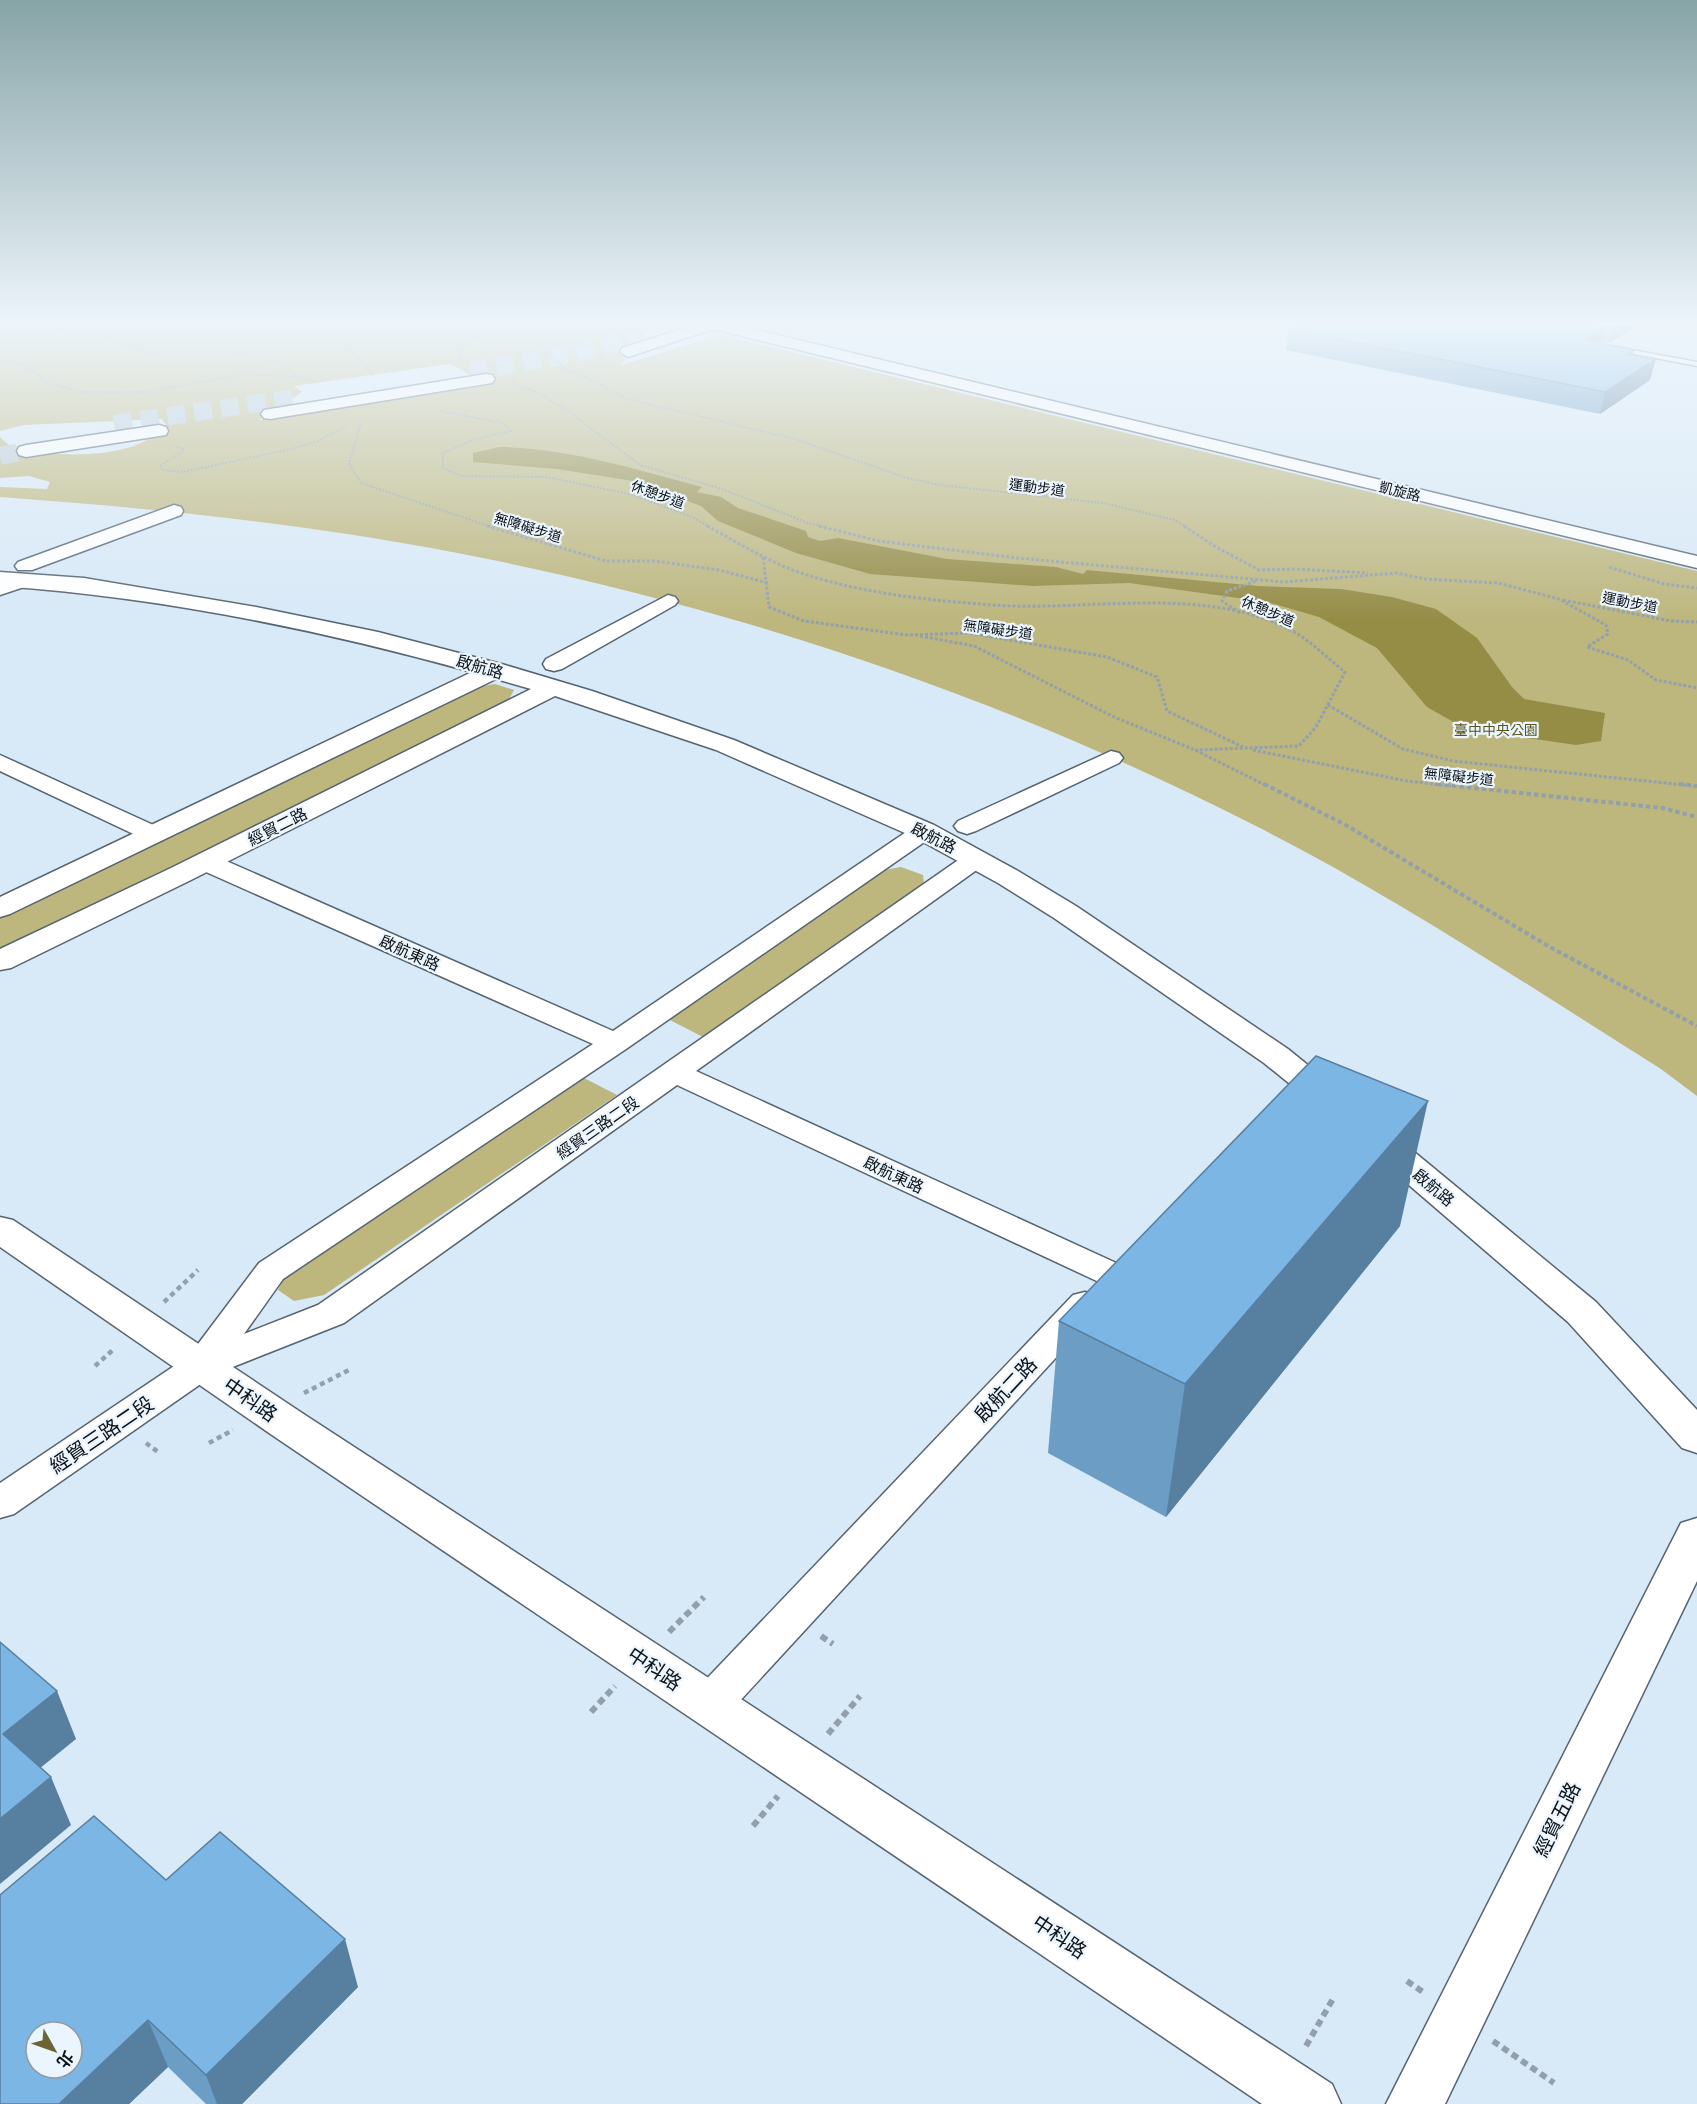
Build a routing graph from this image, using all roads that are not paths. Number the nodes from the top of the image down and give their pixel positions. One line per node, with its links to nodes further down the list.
1 (114, 424): 4 (street)
2 (1125, 424): 7 (street, 凱旋路)
3 (1181, 424): 6 (street, 凱旋路)
4 (163, 439)
5 (174, 511): 8 (street)
6 (1697, 547)
7 (1697, 562)
8 (12, 579): 10 (street, 啟航路)
9 (668, 601): 11 (street)
10 (496, 670): 11 (street, 啟航路); 16 (street)
11 (553, 676): 15 (street, 啟航路); 18 (street, 經貿二路)
12 (1111, 758): 14 (street)
13 (0, 762): 16 (street)
14 (967, 826)
15 (924, 831): 17 (street, 啟航路); 21 (street, 經貿三路二段)
16 (153, 834): 19 (street)
17 (976, 859): 22 (street, 經貿三路二段); 26 (street, 啟航路)
18 (206, 861): 20 (street, 經貿二路); 21 (street, 啟航東路)
19 (0, 908)
20 (0, 962)
21 (615, 1043): 25 (street, 經貿三路二段)
22 (676, 1073): 24 (street, 啟航東路); 25 (street, 經貿三路二段)
23 (0, 1229): 25 (street, 中科路)
24 (1124, 1264): 29 (street, 啟航二路)
25 (202, 1365): 27 (street, 經貿三路二段); 29 (street, 中科路)
26 (1697, 1437)
27 (0, 1503)
28 (1697, 1535): 31 (street, 經貿五路)
29 (710, 1704): 30 (street, 中科路)
30 (1312, 2104)
31 (1415, 2104)

